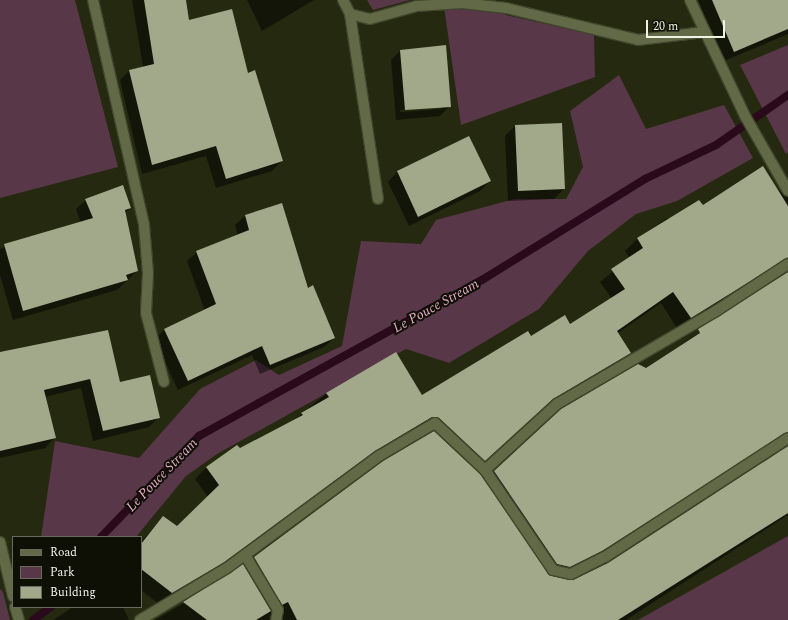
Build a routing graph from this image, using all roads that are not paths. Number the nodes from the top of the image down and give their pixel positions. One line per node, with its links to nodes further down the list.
1 (93, 0): 9 (street)
2 (343, 0): 4 (street)
3 (690, 0): 5 (street)
4 (350, 14): 5 (street); 7 (street)
5 (705, 32): 6 (street)
6 (788, 191)
7 (378, 199)
8 (788, 264): 11 (street)
9 (164, 382)
10 (788, 438): 11 (street)
11 (484, 470): 13 (street)
12 (0, 542): 14 (street)
13 (245, 555): 17 (street); 18 (street)
14 (12, 592)
15 (16, 608): 16 (street)
16 (19, 620)
17 (140, 620)
18 (276, 620)

